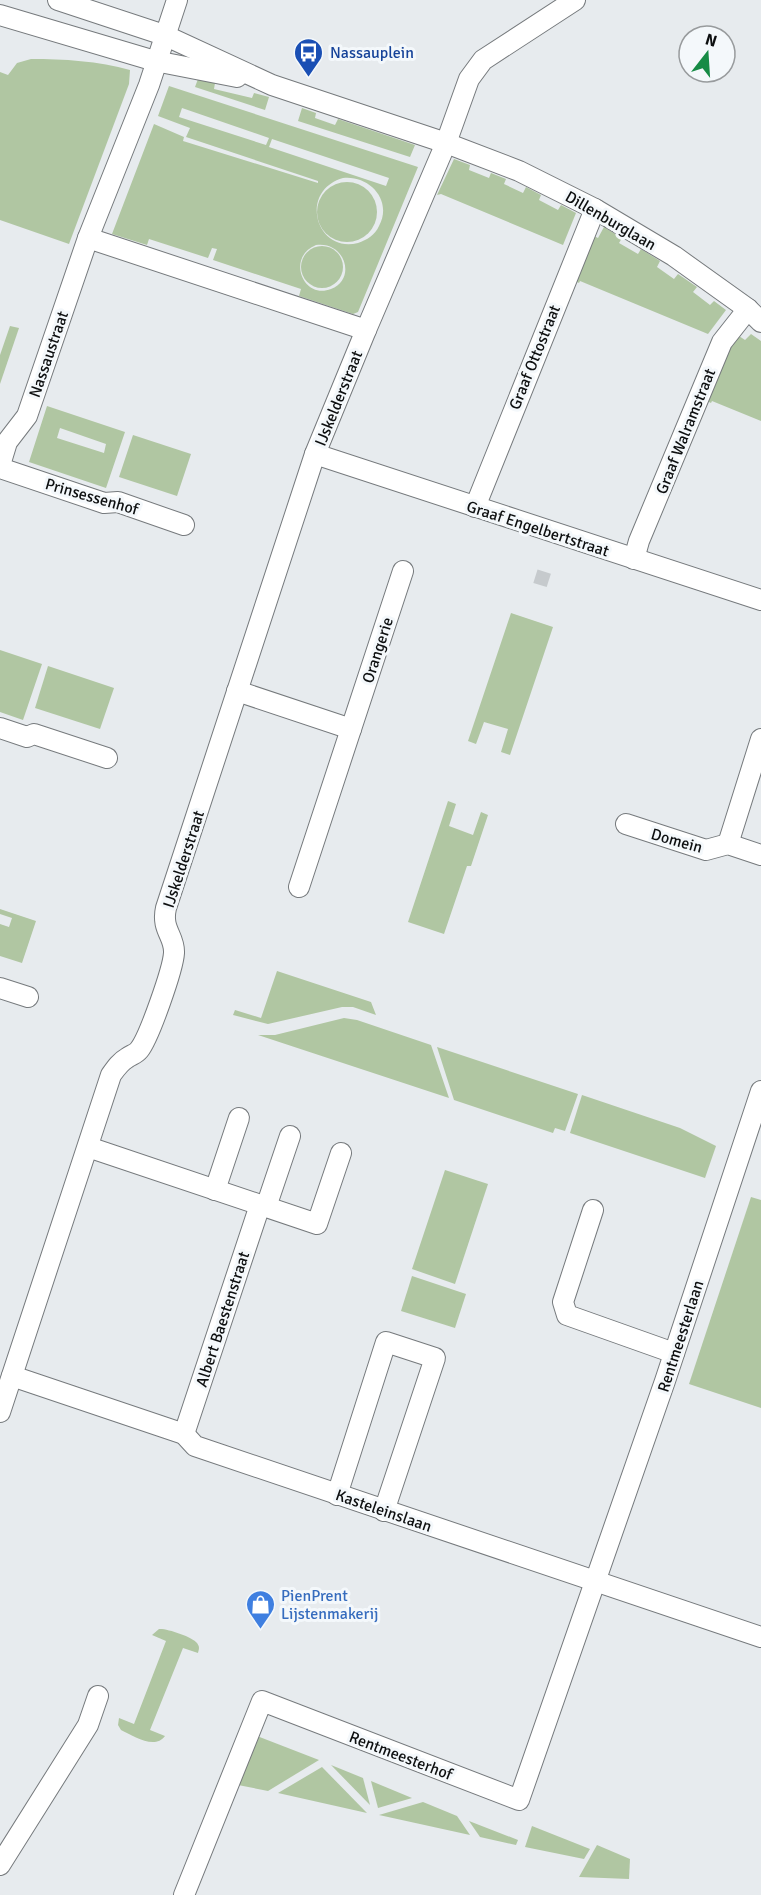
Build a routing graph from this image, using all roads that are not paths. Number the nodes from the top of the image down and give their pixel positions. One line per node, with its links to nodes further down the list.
1 (58, 0): 5 (street)
2 (177, 0): 5 (street)
3 (575, 0): 8 (street)
4 (0, 15): 6 (street)
5 (164, 35): 6 (street); 7 (street)
6 (155, 61): 7 (street); 10 (street)
7 (272, 85): 8 (street)
8 (446, 143): 9 (street, Dillenburglaan); 12 (street)
9 (595, 208): 11 (street, Dillenburglaan); 15 (street, Graaf Ottostraat)
10 (88, 238): 12 (street); 14 (street, Nassaustraat)
11 (754, 315): 17 (street, Graaf Walramstraat)
12 (366, 330): 13 (street, IJskelderstraat)
13 (315, 454): 15 (street, Graaf Engelbertstraat); 20 (street, IJskelderstraat)
14 (0, 466): 16 (street, Prinsessenhof)
15 (475, 507): 17 (street, Graaf Engelbertstraat)
16 (184, 525)
17 (634, 559): 19 (street, Graaf Engelbertstraat)
18 (403, 571): 22 (street, Orangerie)
19 (761, 600)
20 (237, 691): 22 (street); 34 (street, IJskelderstraat)
21 (0, 728): 24 (street)
22 (351, 729): 28 (street, Orangerie)
23 (761, 740): 26 (street)
24 (107, 758)
25 (627, 824): 26 (street, Domein)
26 (728, 844): 27 (street, Domein)
27 (761, 855)
28 (300, 887)
29 (0, 988): 30 (street)
30 (28, 997)
31 (761, 1091): 39 (street, Rentmeesterlaan)
32 (239, 1118): 36 (street)
33 (290, 1136): 37 (street, Albert Baestenstraat)
34 (88, 1148): 36 (street); 40 (street, IJskelderstraat)
35 (341, 1153): 37 (street)
36 (215, 1190): 37 (street)
37 (263, 1206): 42 (street, Albert Baestenstraat)
38 (593, 1210): 39 (street)
39 (674, 1353): 45 (street, Rentmeesterlaan)
40 (12, 1376): 41 (street, IJskelderstraat); 42 (street, Kasteleinslaan)
41 (0, 1412)
42 (184, 1434): 43 (street, Kasteleinslaan)
43 (337, 1495): 44 (street, Kasteleinslaan); 44 (street)
44 (384, 1511): 45 (street, Kasteleinslaan)
45 (596, 1581): 46 (street, Kasteleinslaan); 49 (street, Rentmeesterhof)
46 (761, 1637)
47 (98, 1696): 48 (street)
48 (0, 1865)
49 (184, 1895)

